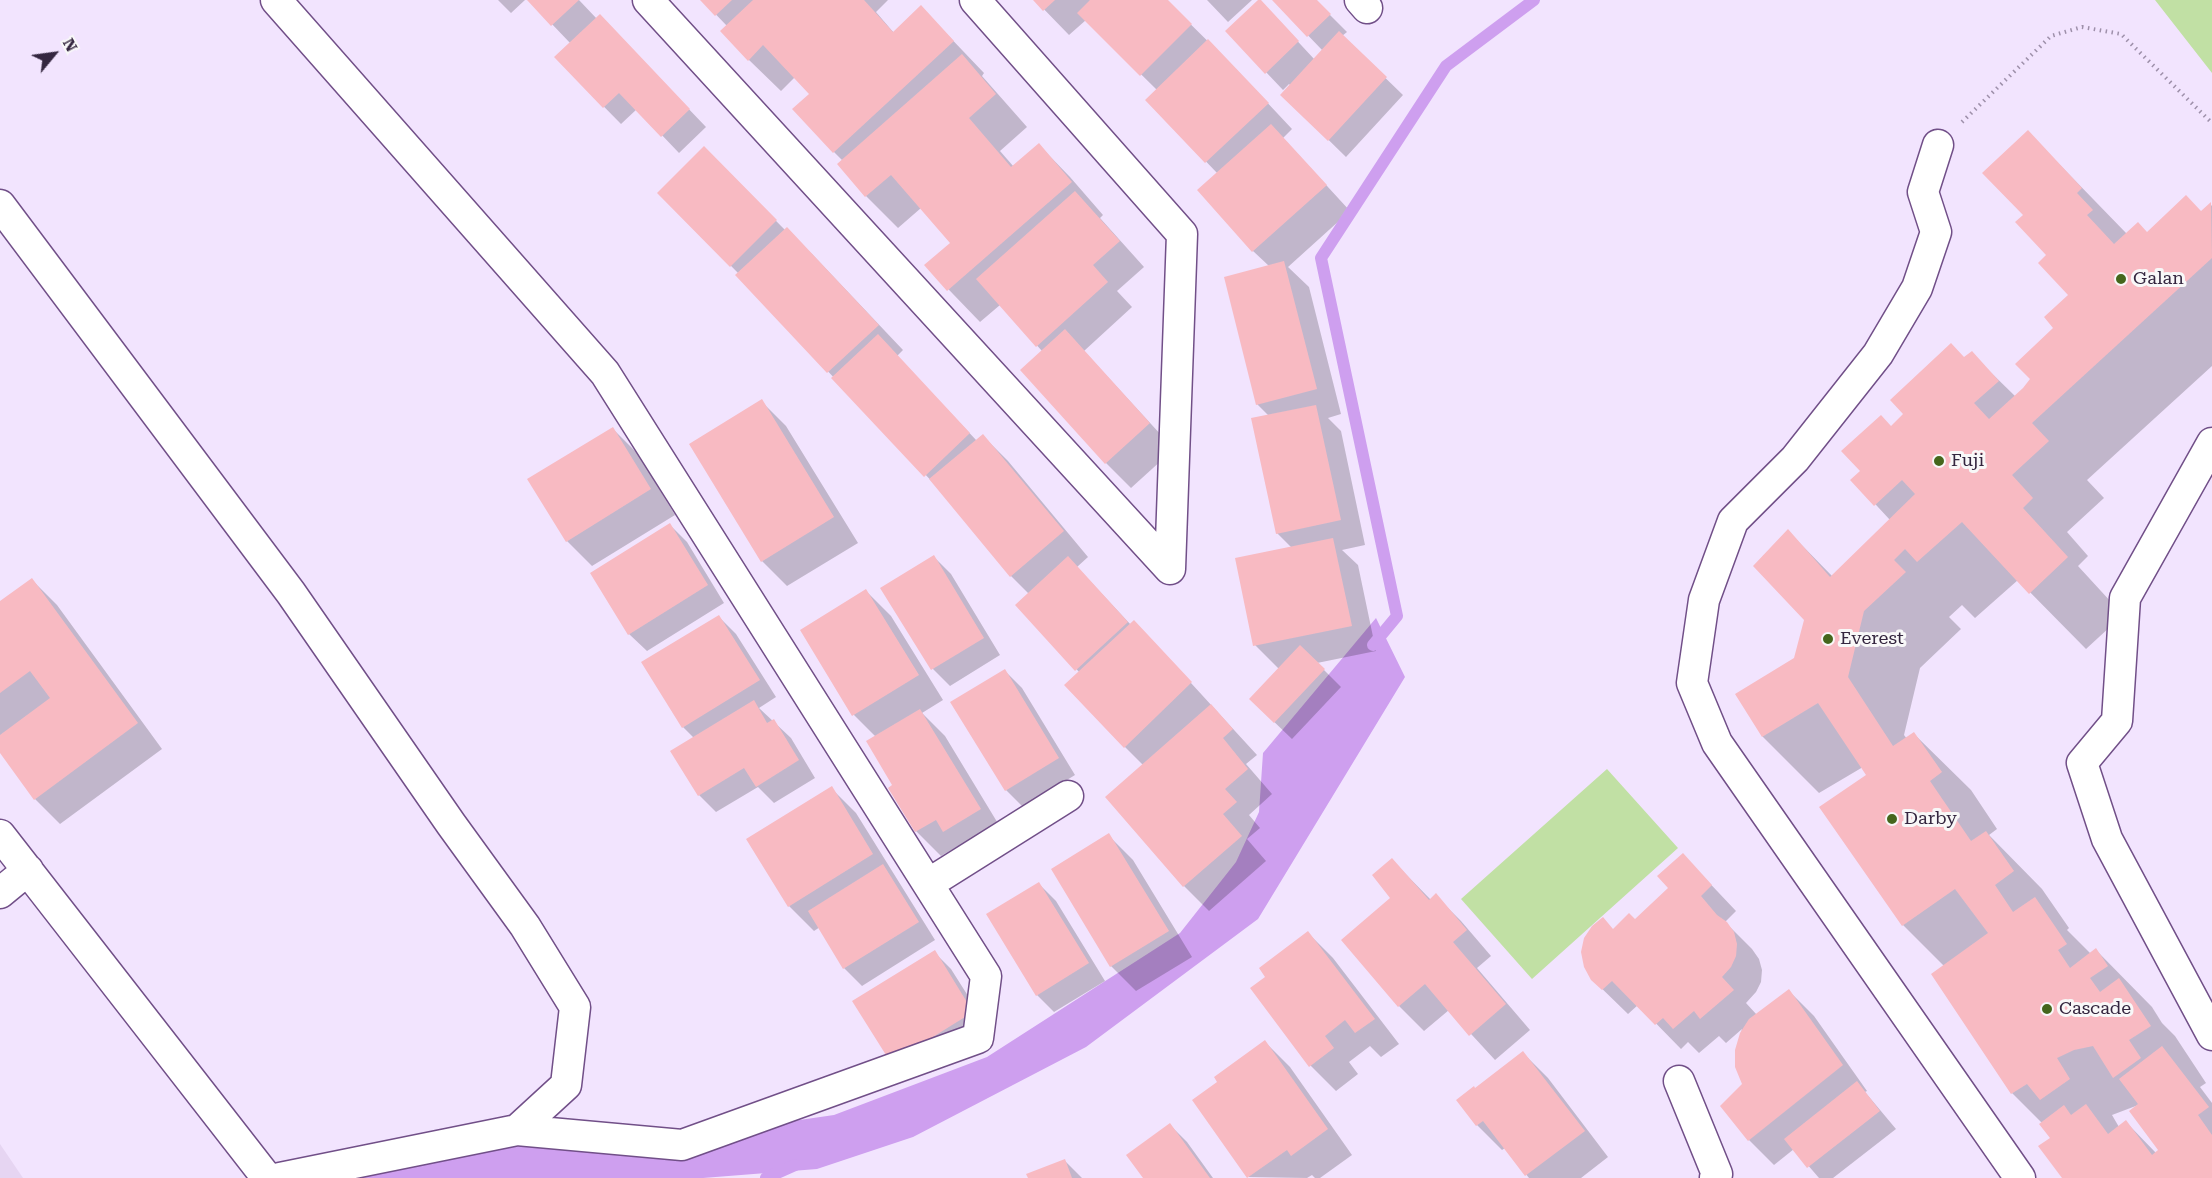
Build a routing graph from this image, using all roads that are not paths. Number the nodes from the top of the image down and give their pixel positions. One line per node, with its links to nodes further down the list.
1 (276, 0): 10 (street)
2 (648, 0): 3 (street)
3 (975, 0)
4 (1938, 145): 18 (street)
5 (0, 205): 14 (street)
6 (2212, 443): 12 (street)
7 (1068, 796): 10 (street)
8 (0, 835): 9 (street)
9 (28, 870): 11 (street); 15 (street)
10 (928, 884): 14 (street)
11 (0, 893)
12 (2212, 1035)
13 (1679, 1081): 17 (street)
14 (517, 1130): 16 (street)
15 (267, 1178)
16 (280, 1178)
17 (1715, 1178)
18 (2020, 1178)

